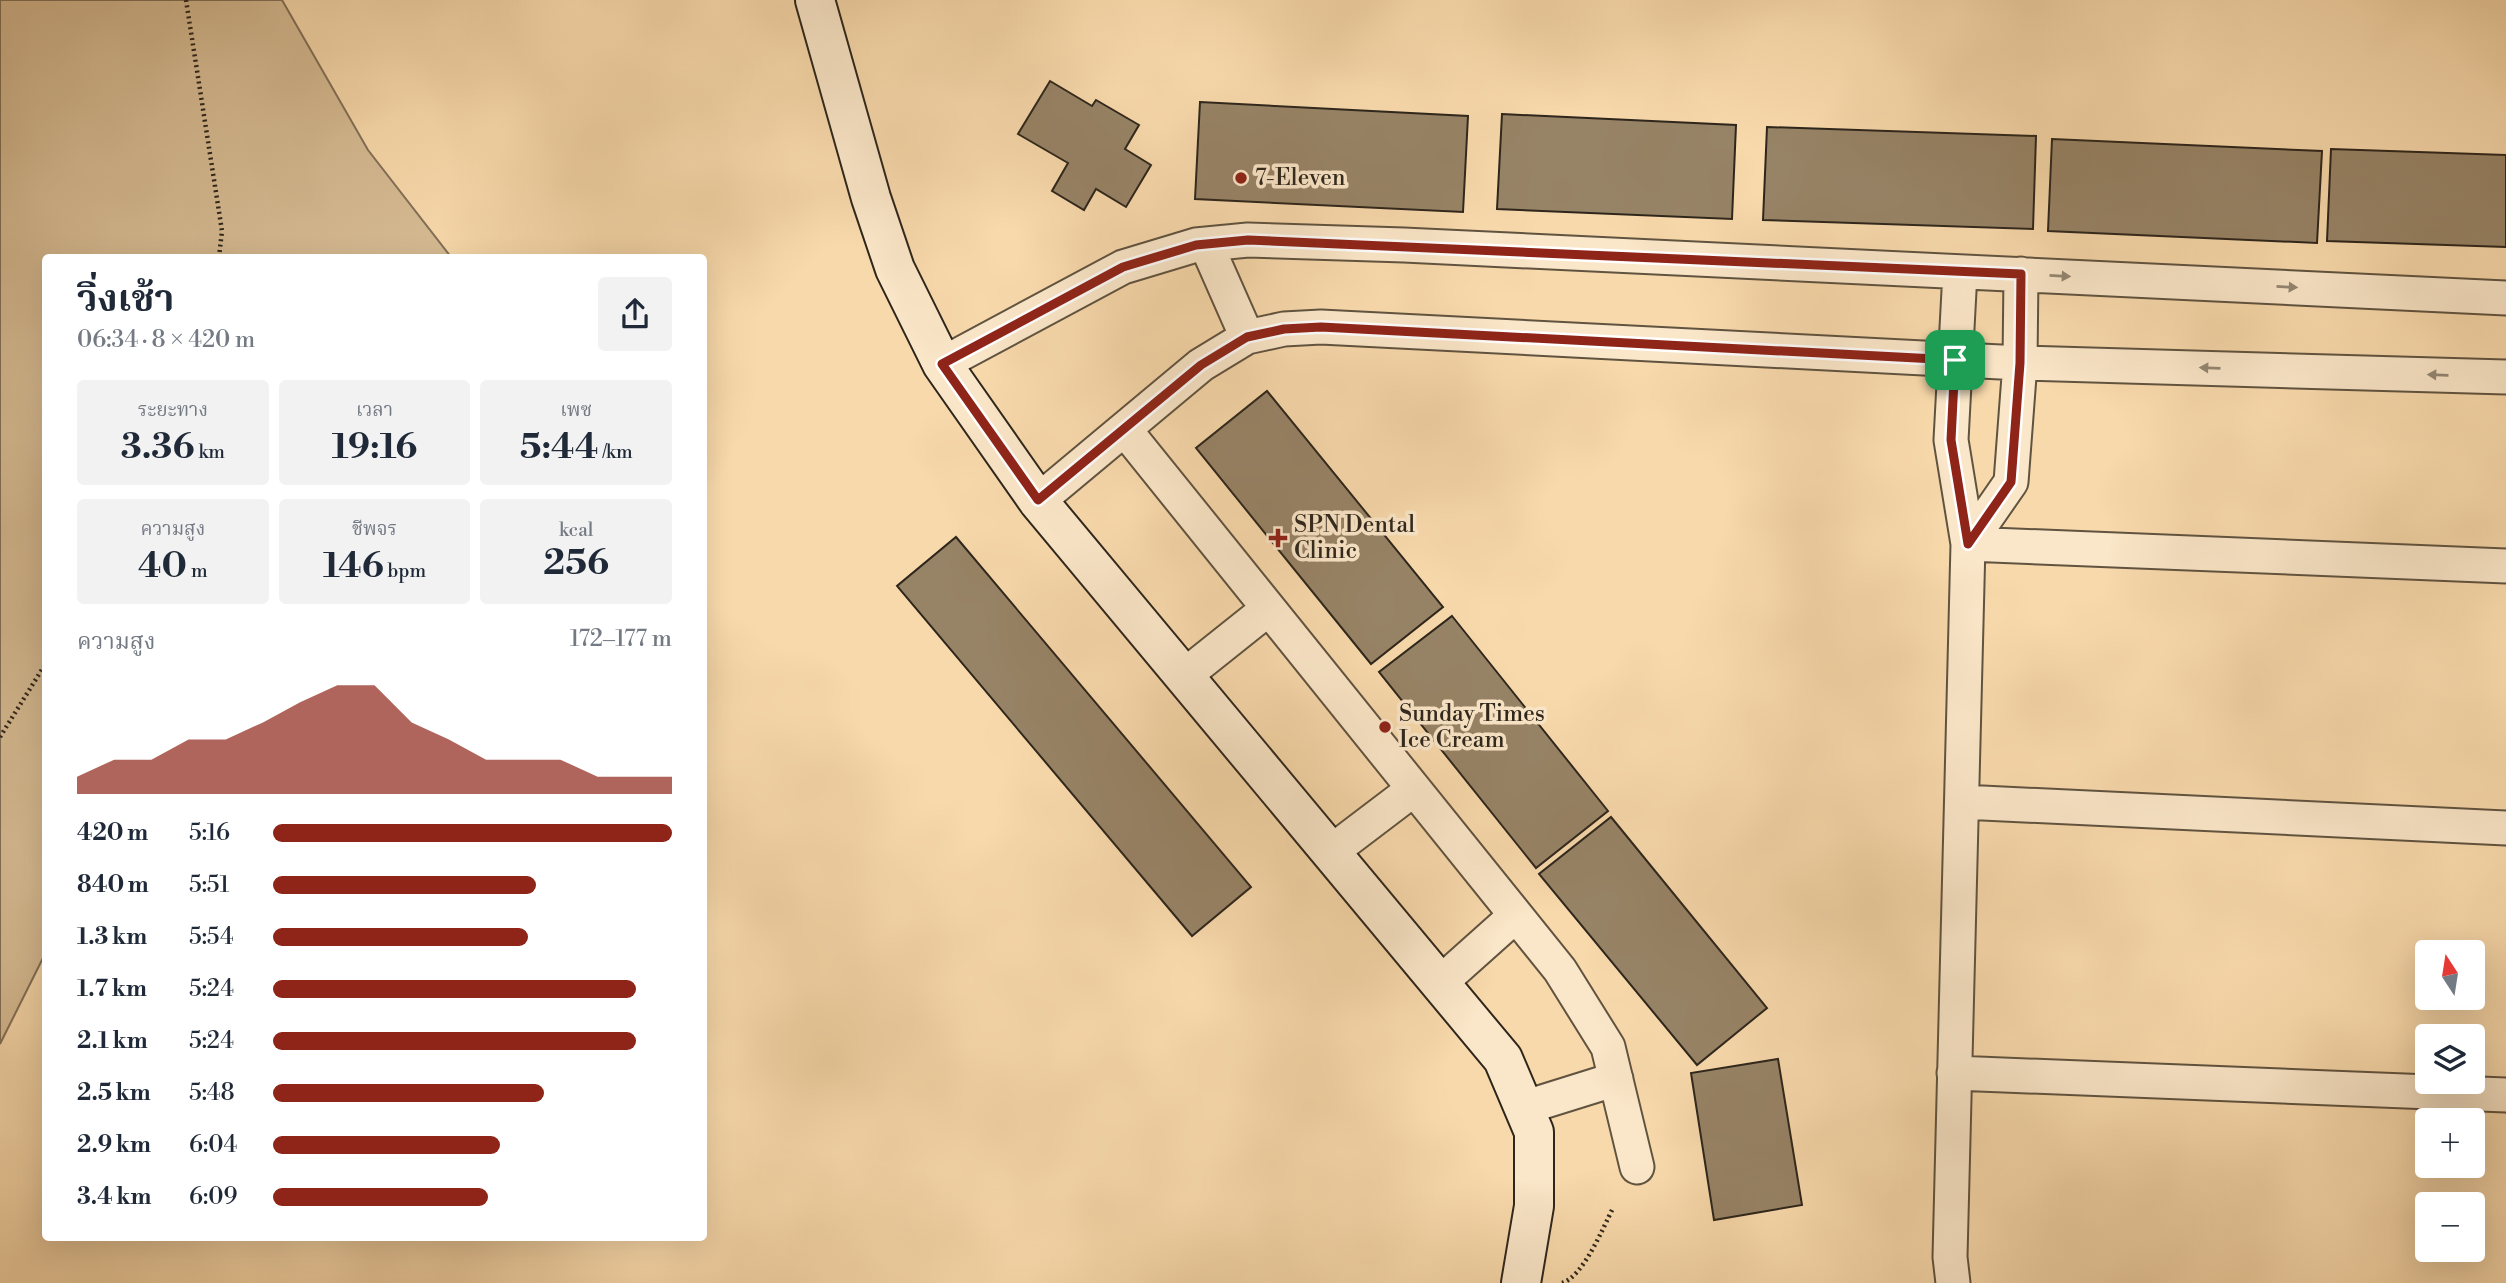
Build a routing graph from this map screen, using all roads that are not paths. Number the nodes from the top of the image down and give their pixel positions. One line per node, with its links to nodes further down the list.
1 (815, 0): 9 (street)
2 (1206, 244): 3 (street); 6 (street); 9 (street)
3 (1960, 272): 4 (street); 7 (street)
4 (2021, 274): 5 (street, one-way to 5); 8 (street)
5 (2506, 298)
6 (1247, 337): 7 (street); 11 (street)
7 (1955, 360): 8 (street); 13 (street)
8 (2020, 363): 10 (street, one-way to 8); 13 (street)
9 (942, 364): 12 (street)
10 (2506, 377)
11 (1125, 430): 12 (street); 15 (street)
12 (1038, 500): 16 (street)
13 (1968, 544): 14 (street); 18 (street)
14 (2506, 566)
15 (1268, 609): 16 (street); 17 (street)
16 (1184, 676): 20 (street)
17 (1414, 789): 20 (street); 21 (street)
18 (1962, 802): 19 (street); 23 (street)
19 (2506, 828)
20 (1331, 852): 22 (street)
21 (1515, 916): 22 (street); 24 (street)
22 (1440, 983): 26 (street)
23 (1954, 1073): 25 (street); 29 (street)
24 (1616, 1079): 26 (street); 27 (street)
25 (2506, 1095)
26 (1523, 1108): 28 (street)
27 (1637, 1167)
28 (1521, 1283)
29 (1953, 1283)

